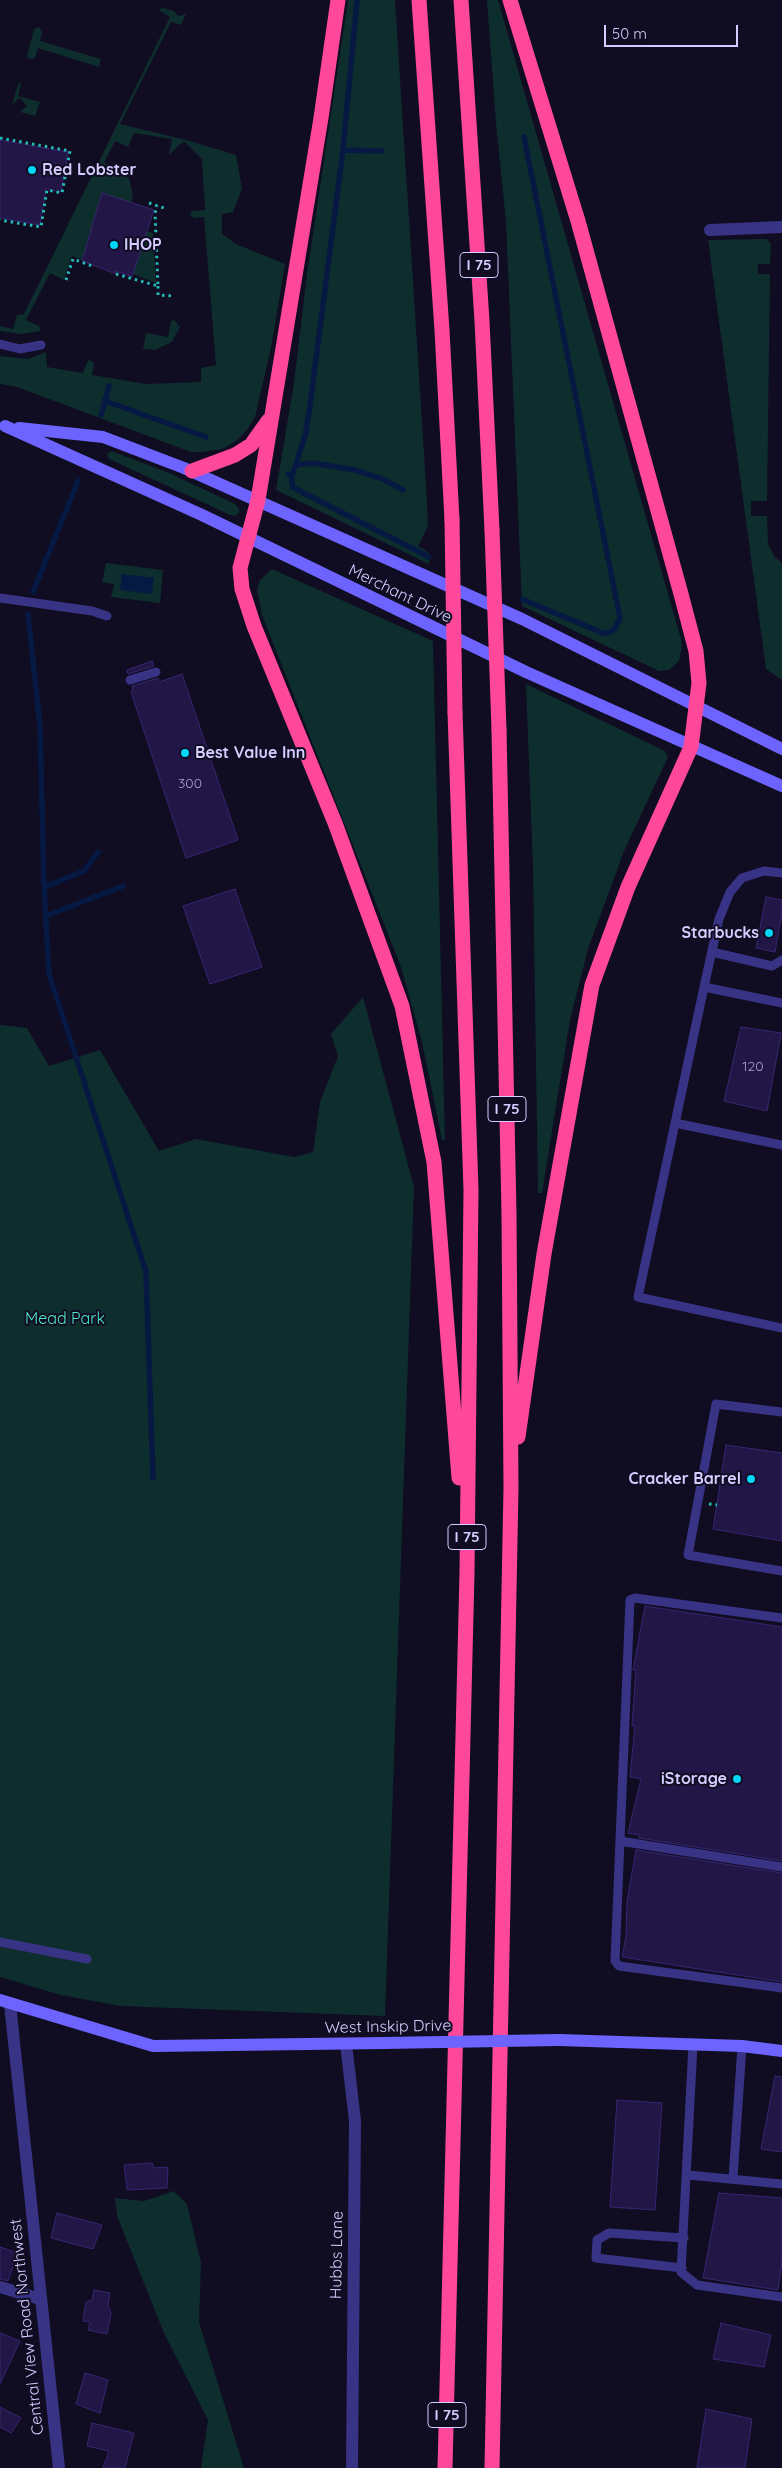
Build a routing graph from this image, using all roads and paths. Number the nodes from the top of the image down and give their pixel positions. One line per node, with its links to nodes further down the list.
1 (338, 0): 19 (highway)
2 (419, 0): 43 (highway, I 75, bridge)
3 (461, 0): 41 (highway, I 75, bridge)
4 (510, 0): 28 (highway)
5 (0, 138): 9 (path)
6 (149, 203): 7 (path)
7 (157, 206): 8 (path); 15 (path)
8 (167, 209)
9 (0, 220)
10 (782, 227): 11 (street)
11 (710, 230)
12 (95, 267): 14 (path)
13 (116, 274): 15 (path)
14 (66, 280)
15 (158, 286): 16 (path)
16 (174, 296)
17 (0, 344): 18 (lane)
18 (42, 345)
19 (272, 416): 21 (highway); 22 (highway)
20 (2, 426): 21 (main road, Merchant Drive); 23 (main road, Merchant Drive)
21 (192, 471): 22 (main road, Merchant Drive)
22 (258, 500): 23 (highway); 28 (main road, Merchant Drive)
23 (250, 538): 29 (main road, Merchant Drive); 43 (highway)
24 (0, 598): 25 (lane)
25 (107, 616)
26 (156, 672): 27 (lane)
27 (130, 680)
28 (698, 707): 29 (highway); 30 (main road, Merchant Drive)
29 (691, 747): 31 (main road, Merchant Drive); 41 (highway)
30 (782, 749)
31 (782, 786)
32 (782, 873): 33 (lane)
33 (712, 952): 34 (lane); 35 (lane)
34 (782, 960)
35 (704, 987): 36 (lane); 37 (lane)
36 (782, 1003)
37 (675, 1124): 38 (lane); 39 (lane)
38 (782, 1145)
39 (782, 1328)
40 (782, 1412): 42 (lane)
41 (511, 1488): 66 (highway, I 75)
42 (782, 1571)
43 (467, 1573): 65 (highway, I 75)
44 (782, 1618): 45 (lane)
45 (620, 1842): 46 (lane); 49 (lane)
46 (782, 1867)
47 (0, 1942): 48 (lane)
48 (87, 1959)
49 (782, 1988)
50 (5, 2002): 51 (main road, West Inskip Drive); 62 (street, Central View Road Northwest)
51 (346, 2044): 52 (main road, West Inskip Drive, bridge); 64 (street, Hubbs Lane)
52 (693, 2045): 53 (main road, West Inskip Drive); 55 (lane)
53 (742, 2046): 54 (main road, West Inskip Drive); 56 (lane)
54 (782, 2051)
55 (688, 2175): 56 (lane); 58 (lane)
56 (733, 2178): 57 (lane)
57 (782, 2184)
58 (684, 2238): 59 (lane); 59 (lane)
59 (682, 2268): 61 (lane)
60 (0, 2286): 62 (street)
61 (782, 2297)
62 (40, 2299): 63 (street, Central View Road Northwest)
63 (59, 2468)
64 (352, 2468)
65 (446, 2468)
66 (492, 2468)

